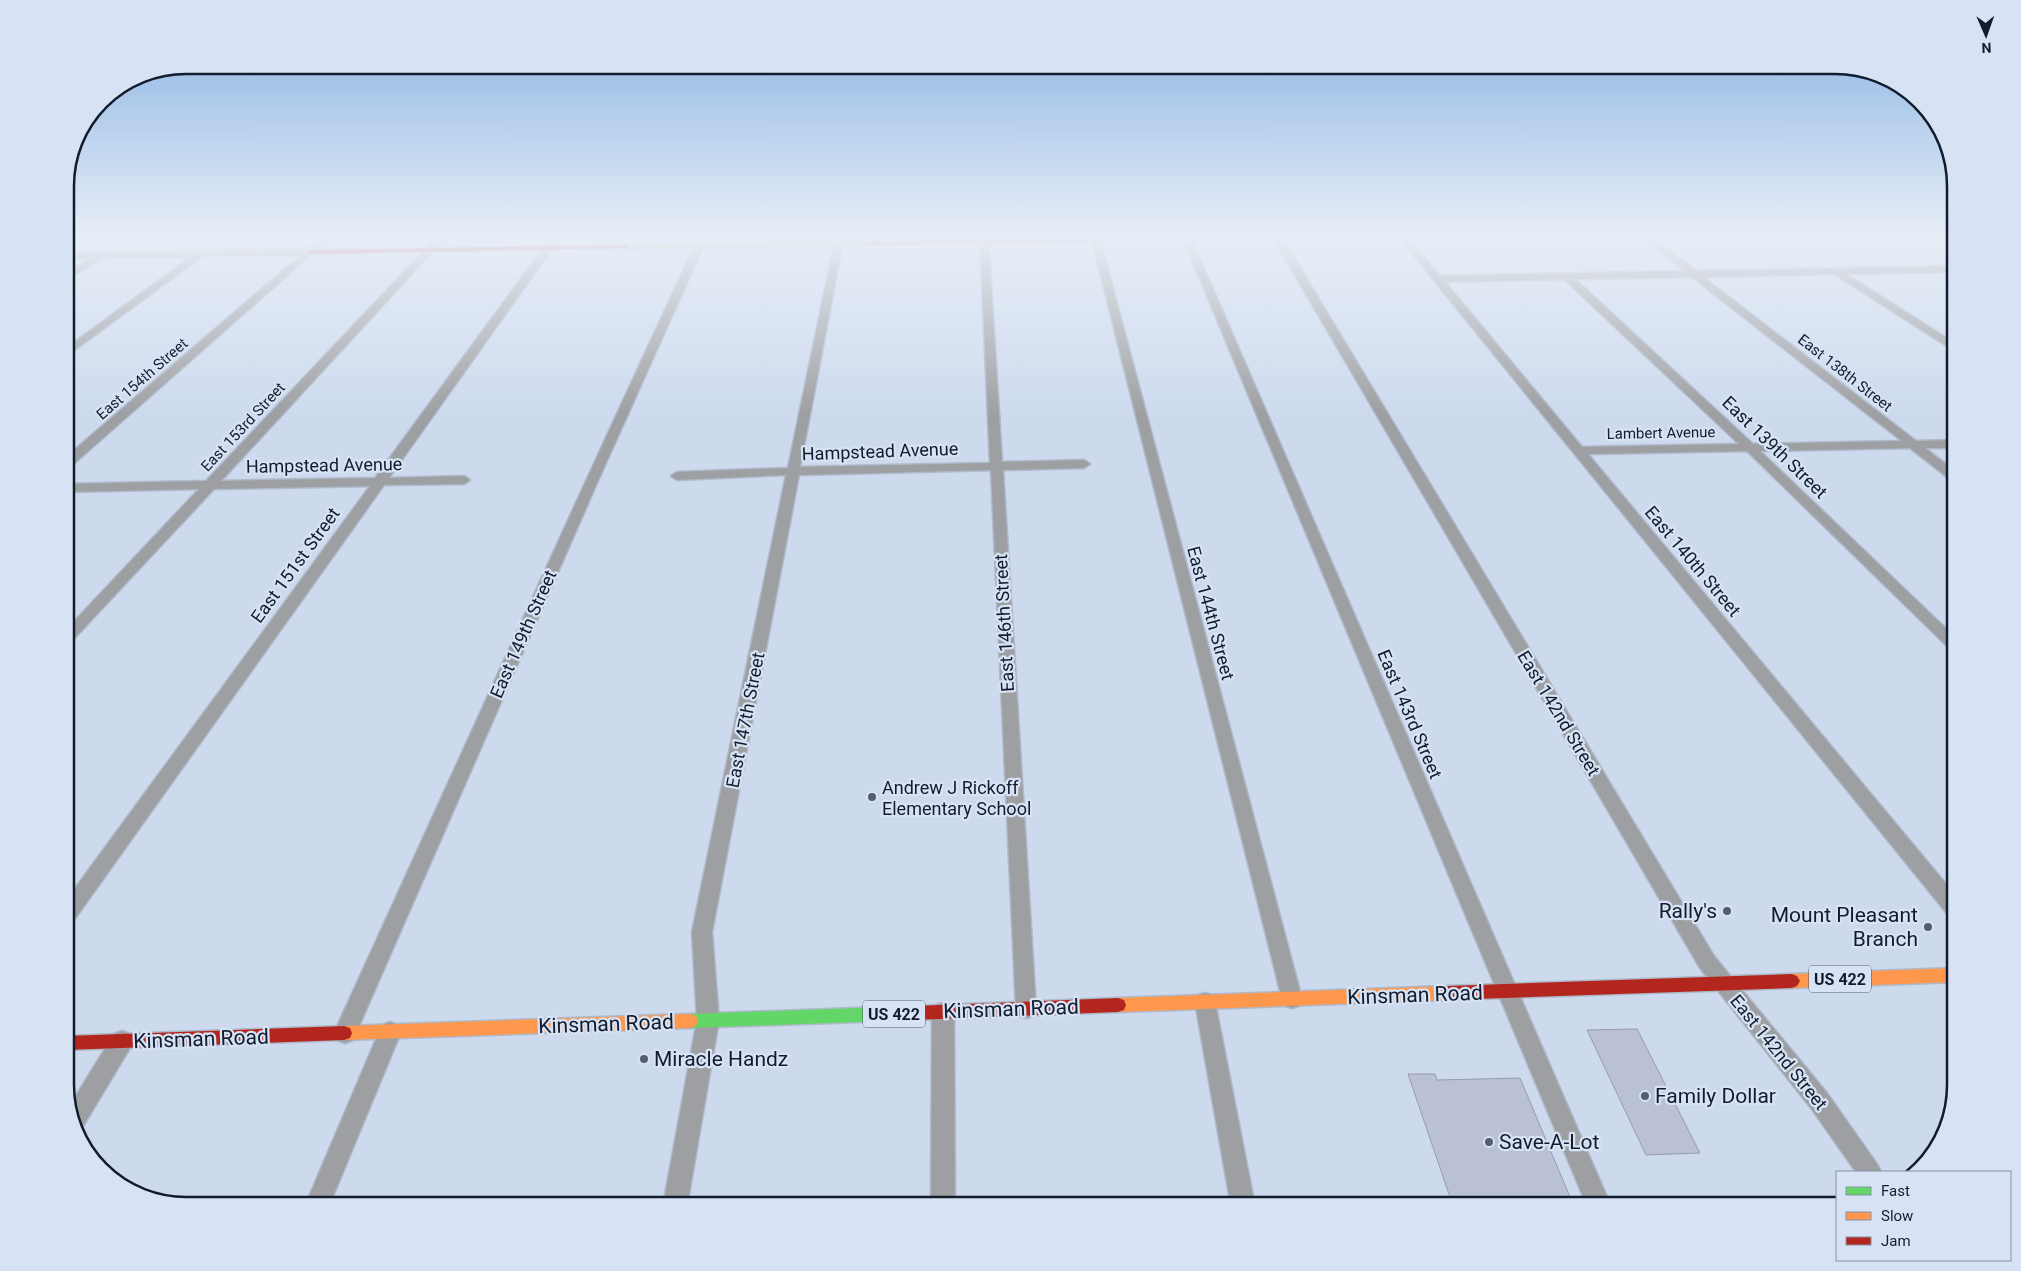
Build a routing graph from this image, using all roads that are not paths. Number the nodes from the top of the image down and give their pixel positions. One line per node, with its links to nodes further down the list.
1 (145, 295): 16 (street)
2 (260, 295): 21 (street, East 154th Street)
3 (389, 295): 29 (street, East 153rd Street)
4 (514, 295): 28 (street, East 151st Street)
5 (677, 295): 44 (street, East 149th Street)
6 (828, 295): 24 (street, East 147th Street)
7 (987, 295): 23 (street, East 146th Street)
8 (1111, 295): 38 (street, East 144th Street)
9 (1212, 295): 37 (street, East 143rd Street)
10 (1311, 295): 36 (street, East 142nd Street)
11 (1450, 295): 20 (street, East 140th Street)
12 (1587, 295): 19 (street, East 139th Street)
13 (1722, 295): 18 (street, East 138th Street)
14 (1873, 295): 15 (street)
15 (1947, 343)
16 (74, 347)
17 (1947, 444): 18 (street, Lambert Avenue)
18 (1913, 445): 19 (street, Lambert Avenue); 25 (street, East 138th Street)
19 (1749, 448): 20 (street, Lambert Avenue); 32 (street, East 139th Street)
20 (1577, 451): 33 (street, East 140th Street)
21 (74, 457)
22 (1084, 464): 23 (street, Hampstead Avenue)
23 (995, 465): 24 (street, Hampstead Avenue); 40 (street, East 146th Street)
24 (794, 471): 26 (street, Hampstead Avenue); 42 (street, East 147th Street)
25 (1947, 471)
26 (677, 476)
27 (464, 480): 28 (street, Hampstead Avenue)
28 (378, 482): 29 (street, Hampstead Avenue); 34 (street, East 151st Street)
29 (211, 485): 30 (street, Hampstead Avenue); 31 (street, East 153rd Street)
30 (74, 488)
31 (74, 630)
32 (1947, 638)
33 (1947, 899)
34 (74, 904)
35 (1947, 975): 36 (street, Kinsman Road / US 422)
36 (1723, 984): 37 (street, Kinsman Road / US 422); 48 (street, East 142nd Street)
37 (1506, 991): 38 (street, Kinsman Road / US 422); 53 (street, East 143rd Street)
38 (1292, 999): 39 (street, Kinsman Road / US 422)
39 (1205, 1002): 40 (street, Kinsman Road / US 422); 52 (street)
40 (1026, 1009): 41 (street, Kinsman Road / US 422)
41 (943, 1012): 42 (street, Kinsman Road / US 422); 51 (street)
42 (708, 1020): 43 (street, Kinsman Road / US 422); 50 (street, East 147th Street)
43 (390, 1032): 44 (street, Kinsman Road / US 422); 49 (street)
44 (345, 1033): 45 (street, Kinsman Road / US 422)
45 (122, 1041): 46 (street, Kinsman Road / US 422); 47 (street)
46 (74, 1043)
47 (78, 1114)
48 (1868, 1171)
49 (321, 1197)
50 (677, 1197)
51 (943, 1197)
52 (1242, 1197)
53 (1595, 1197)

